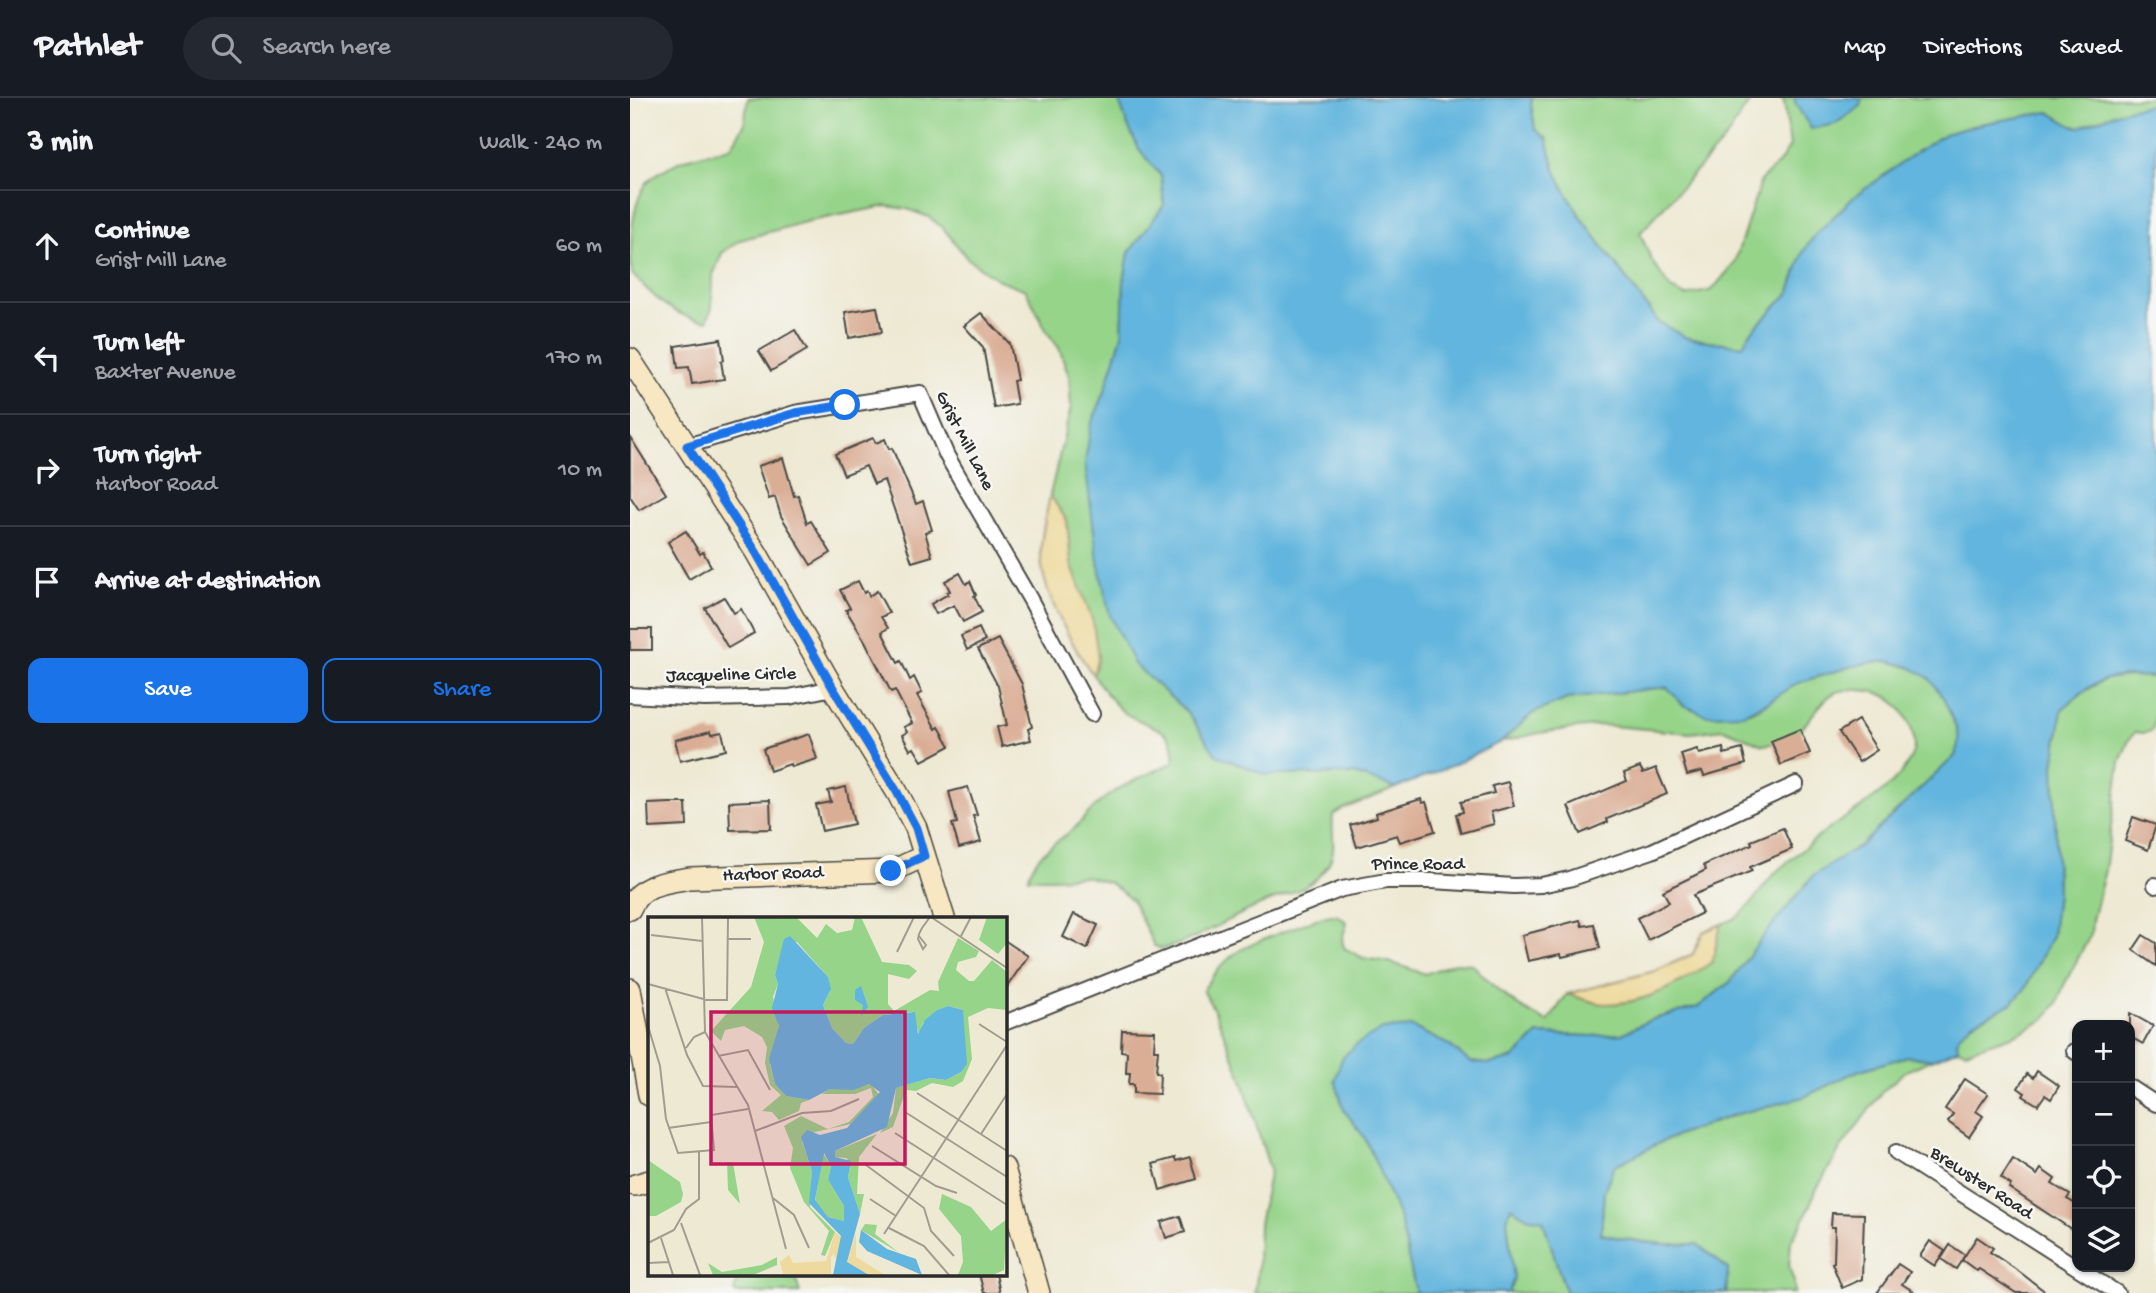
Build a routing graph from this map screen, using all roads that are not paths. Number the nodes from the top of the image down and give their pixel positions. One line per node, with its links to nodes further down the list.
1 (630, 359): 2 (street)
2 (687, 446): 3 (street); 5 (street, Grist Mill Lane)
3 (833, 688): 4 (street, Jacqueline Circle); 7 (street)
4 (630, 695)
5 (1092, 714)
6 (1796, 784): 11 (street, Prince Road)
7 (924, 856): 8 (street, Harbor Road); 9 (street)
8 (630, 909)
9 (943, 917)
10 (630, 989): 12 (street)
11 (1006, 1022)
12 (648, 1089)
13 (2135, 1090): 14 (street)
14 (2156, 1104)
15 (1896, 1152): 18 (street, Brewster Road)
16 (1006, 1175): 17 (street)
17 (1039, 1293)
18 (2117, 1293)

